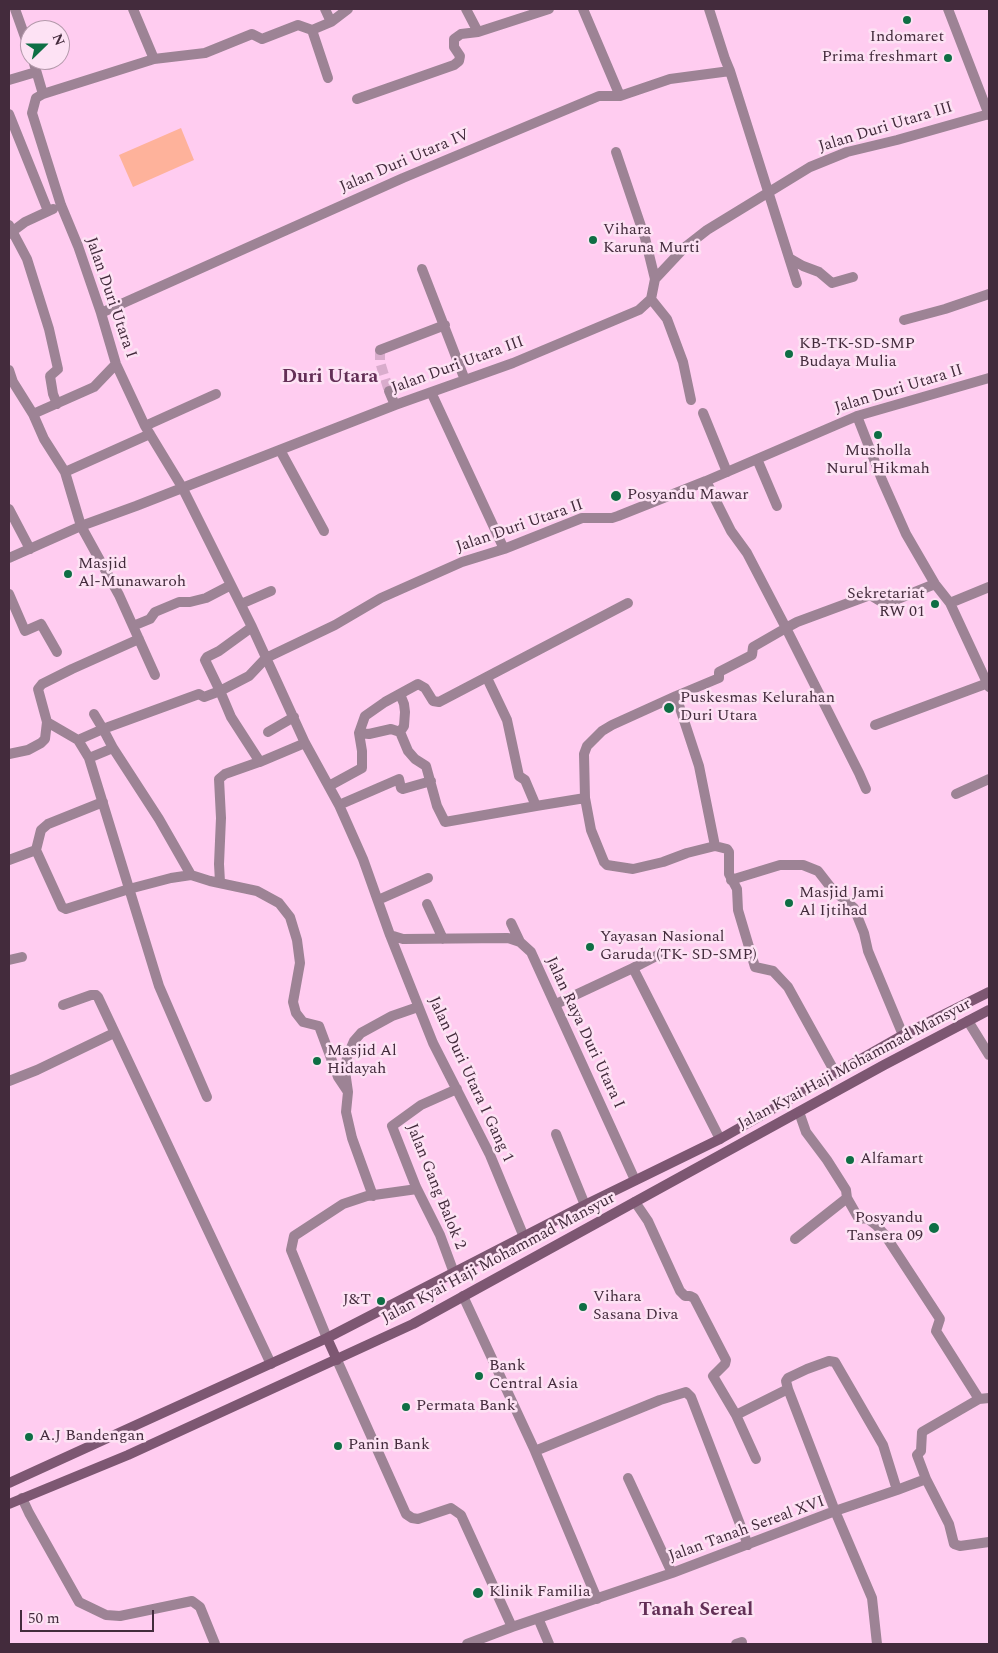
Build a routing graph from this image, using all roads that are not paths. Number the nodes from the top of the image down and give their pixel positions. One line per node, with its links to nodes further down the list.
1 (15, 9): 11 (street)
2 (134, 9): 14 (street)
3 (324, 9): 10 (street)
4 (348, 9): 10 (street)
5 (466, 9): 13 (street)
6 (549, 9): 13 (street)
7 (584, 9): 20 (street)
8 (709, 9): 15 (street)
9 (948, 9): 23 (street)
10 (331, 22): 12 (street)
11 (20, 23)
12 (312, 30): 14 (street); 17 (street)
13 (478, 32): 21 (street)
14 (154, 59): 19 (street)
15 (730, 70): 20 (street, Jalan Duri Utara IV); 25 (street)
16 (36, 72): 18 (street); 19 (street)
17 (328, 78)
18 (9, 80)
19 (43, 94): 26 (street, Jalan Duri Utara I)
20 (620, 96): 36 (street, Jalan Duri Utara IV)
21 (357, 99)
22 (9, 114): 27 (street)
23 (989, 114): 25 (street, Jalan Duri Utara III)
24 (616, 152): 32 (street)
25 (767, 192): 29 (street); 32 (street, Jalan Duri Utara III)
26 (61, 205): 27 (street); 36 (street, Jalan Duri Utara I)
27 (48, 212): 28 (street)
28 (10, 230): 48 (street)
29 (789, 258): 31 (street); 33 (street)
30 (422, 269): 38 (street)
31 (853, 277)
32 (656, 279): 35 (street, Jalan Duri Utara III)
33 (797, 283)
34 (989, 294): 37 (street)
35 (651, 299): 43 (street, Jalan Duri Utara III); 47 (street)
36 (101, 313): 40 (street, Jalan Duri Utara I)
37 (904, 320)
38 (445, 325): 39 (street); 43 (street)
39 (380, 350)
40 (116, 364): 48 (street); 53 (street, Jalan Duri Utara I)
41 (9, 370): 51 (street)
42 (989, 378): 52 (street, Jalan Duri Utara II)
43 (465, 380): 45 (street, Jalan Duri Utara III)
44 (389, 391): 49 (street)
45 (431, 392): 49 (street, Jalan Duri Utara III); 64 (street)
46 (216, 394): 53 (street)
47 (691, 400)
48 (57, 404): 51 (street)
49 (395, 405): 54 (street, Jalan Duri Utara III)
50 (703, 413): 57 (street)
51 (33, 414): 56 (street)
52 (857, 416): 55 (street, Jalan Duri Utara II); 67 (street)
53 (147, 430): 56 (street); 59 (street, Jalan Duri Utara I)
54 (280, 450): 59 (street, Jalan Duri Utara III); 63 (street)
55 (757, 459): 57 (street, Jalan Duri Utara II); 60 (street)
56 (65, 472): 62 (street)
57 (727, 472): 58 (street, Jalan Duri Utara II)
58 (706, 481): 64 (street, Jalan Duri Utara II); 77 (street)
59 (182, 488): 62 (street, Jalan Duri Utara III); 68 (street, Jalan Duri Utara I)
60 (777, 506)
61 (9, 509): 65 (street)
62 (81, 526): 65 (street, Jalan Duri Utara III); 75 (street)
63 (324, 531)
64 (504, 548): 80 (street, Jalan Duri Utara II)
65 (30, 549): 66 (street, Jalan Duri Utara III)
66 (9, 558)
67 (934, 584): 73 (street); 77 (street)
68 (231, 585): 74 (street, Jalan Duri Utara I); 75 (street)
69 (989, 588): 73 (street)
70 (271, 591): 74 (street)
71 (9, 594): 79 (street)
72 (628, 603): 82 (street)
73 (950, 603): 83 (street)
74 (241, 604): 76 (street, Jalan Duri Utara I)
75 (133, 626): 78 (street)
76 (252, 628): 80 (street, Jalan Duri Utara I); 84 (street)
77 (786, 628): 86 (street); 104 (street)
78 (139, 639): 81 (street); 89 (street)
79 (57, 652)
80 (266, 658): 84 (street); 88 (street)
81 (155, 675)
82 (487, 678): 85 (street); 109 (street)
83 (988, 685): 90 (street)
84 (220, 691): 91 (street); 100 (street)
85 (400, 694): 93 (street); 94 (street)
86 (676, 696): 106 (street); 110 (street)
87 (94, 714): 91 (street)
88 (294, 717): 92 (street); 96 (street)
89 (47, 722): 95 (street); 98 (street)
90 (875, 725)
91 (103, 729): 95 (street); 97 (street)
92 (268, 732)
93 (400, 732): 94 (street); 102 (street)
94 (359, 733): 103 (street)
95 (78, 740): 99 (street)
96 (305, 743): 100 (street); 103 (street)
97 (113, 748): 99 (street); 113 (street)
98 (9, 754)
99 (89, 758): 107 (street)
100 (259, 762): 116 (street)
101 (989, 779): 105 (street)
102 (431, 781): 108 (street); 109 (street)
103 (330, 786): 108 (street)
104 (866, 789)
105 (956, 794)
106 (585, 798): 109 (street); 110 (street)
107 (103, 802): 111 (street); 117 (street)
108 (339, 805): 118 (street)
109 (536, 806)
110 (715, 846): 115 (street)
111 (36, 850): 112 (street); 117 (street)
112 (9, 860)
113 (191, 875): 116 (street); 117 (street)
114 (428, 878): 118 (street)
115 (731, 880): 136 (street); 138 (street)
116 (220, 882): 141 (street)
117 (130, 889): 142 (street)
118 (378, 900): 121 (street)
119 (427, 904): 122 (street)
120 (511, 923): 123 (street, Jalan Raya Duri Utara I)
121 (390, 935): 122 (street); 131 (street, Jalan Duri Utara I Gang 1)
122 (443, 939): 123 (street)
123 (520, 942): 129 (street, Jalan Raya Duri Utara I)
124 (662, 953): 127 (street)
125 (22, 957): 126 (street)
126 (9, 960)
127 (634, 968): 129 (street); 145 (street)
128 (989, 992): 132 (main road, Jalan Kyai Haji Mohammad Mansyur)
129 (556, 1004): 146 (street, Jalan Raya Duri Utara I)
130 (63, 1006): 135 (street)
131 (418, 1007): 140 (street, Jalan Duri Utara I Gang 1); 141 (street)
132 (960, 1007): 134 (main road); 136 (main road, Jalan Kyai Haji Mohammad Mansyur)
133 (989, 1010): 134 (main road, Jalan Kyai Haji Mohammad Mansyur)
134 (968, 1021): 137 (street); 143 (main road, Jalan Kyai Haji Mohammad Mansyur)
135 (114, 1033): 139 (street); 158 (street)
136 (904, 1035): 138 (main road, Jalan Kyai Haji Mohammad Mansyur)
137 (989, 1055)
138 (836, 1074): 145 (main road, Jalan Kyai Haji Mohammad Mansyur)
139 (9, 1081)
140 (457, 1089): 147 (street, Jalan Gang Balok 2); 152 (street, Jalan Duri Utara I Gang 1)
141 (348, 1092): 148 (street)
142 (207, 1097)
143 (799, 1112): 149 (street); 150 (main road, Jalan Kyai Haji Mohammad Mansyur)
144 (556, 1134): 151 (street)
145 (720, 1139): 146 (main road, Jalan Kyai Haji Mohammad Mansyur)
146 (635, 1180): 150 (main road); 151 (main road, Jalan Kyai Haji Mohammad Mansyur)
147 (417, 1188): 148 (street); 154 (street, Jalan Gang Balok 2)
148 (373, 1196): 156 (street)
149 (847, 1198): 153 (street); 160 (street)
150 (639, 1199): 155 (main road, Jalan Kyai Haji Mohammad Mansyur); 161 (street)
151 (585, 1205): 152 (main road, Jalan Kyai Haji Mohammad Mansyur)
152 (524, 1237): 154 (main road, Jalan Kyai Haji Mohammad Mansyur)
153 (795, 1239)
154 (454, 1273): 156 (main road, Jalan Kyai Haji Mohammad Mansyur)
155 (463, 1296): 157 (main road, Jalan Kyai Haji Mohammad Mansyur); 162 (street)
156 (327, 1338): 157 (main road); 158 (main road, Jalan Kyai Haji Mohammad Mansyur)
157 (337, 1360): 168 (main road, Jalan Kyai Haji Mohammad Mansyur); 176 (street)
158 (271, 1364): 166 (main road, Jalan Kyai Haji Mohammad Mansyur)
159 (788, 1389): 161 (street); 167 (street); 170 (street)
160 (984, 1399): 165 (street)
161 (736, 1415): 163 (street)
162 (535, 1451): 172 (street); 174 (street)
163 (756, 1459)
164 (628, 1478): 173 (street)
165 (926, 1479): 167 (street); 171 (street)
166 (12, 1482): 168 (main road)
167 (897, 1490): 170 (street)
168 (22, 1498): 169 (main road, Jalan Kyai Haji Mohammad Mansyur); 177 (street)
169 (9, 1504)
170 (835, 1511): 172 (street, Jalan Tanah Sereal XVI); 180 (street, Jalan Tanah Sereal XVI)
171 (989, 1542)
172 (748, 1545): 173 (street, Jalan Tanah Sereal XVI)
173 (672, 1573): 174 (street, Jalan Tanah Sereal XVI)
174 (597, 1599): 175 (street, Jalan Tanah Sereal XVI)
175 (538, 1618): 176 (street, Jalan Tanah Sereal XVI); 179 (street)
176 (512, 1627): 178 (street, Jalan Tanah Sereal XVI)
177 (214, 1644)
178 (467, 1644)
179 (549, 1644)
180 (877, 1644)

